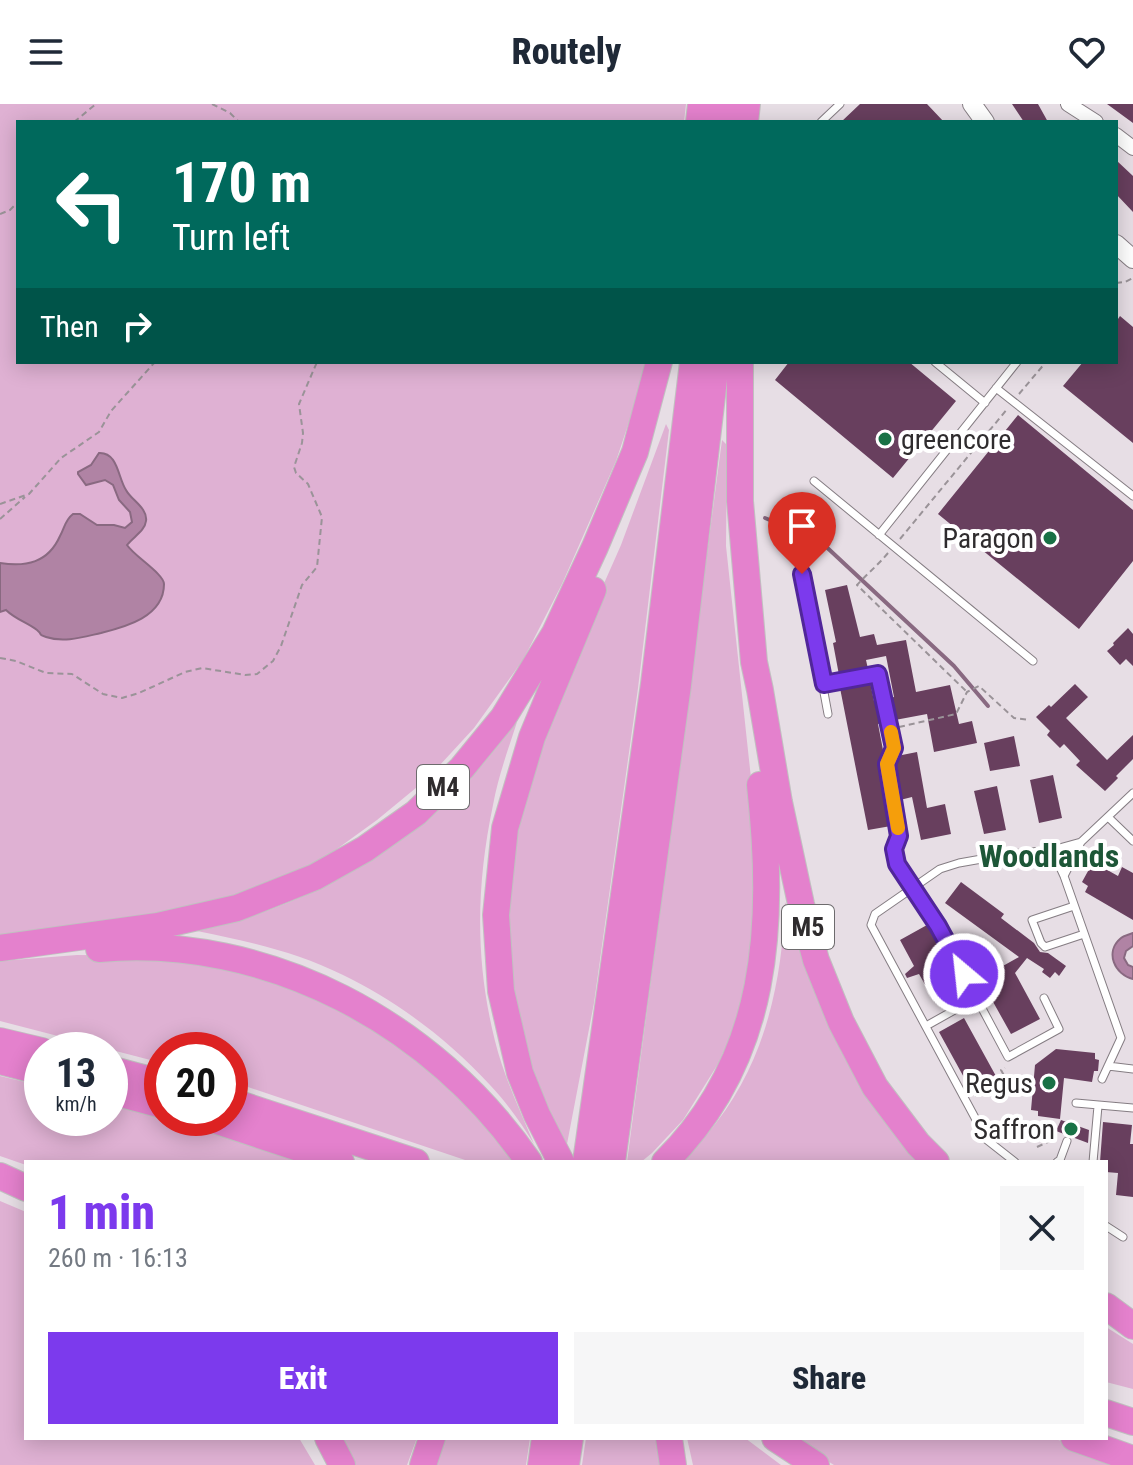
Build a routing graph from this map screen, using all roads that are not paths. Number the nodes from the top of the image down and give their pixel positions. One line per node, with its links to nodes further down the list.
1 (840, 104): 3 (lane)
2 (1068, 104): 4 (street)
3 (823, 120)
4 (1093, 120)
5 (658, 364): 33 (highway, M4)
6 (669, 364): 15 (highway, M4)
7 (678, 364): 15 (highway, M4)
8 (693, 364): 58 (highway)
9 (716, 364): 59 (highway)
10 (740, 364): 21 (highway, M5)
11 (937, 364): 14 (lane)
12 (1015, 364): 13 (lane)
13 (996, 388): 14 (lane); 17 (lane)
14 (985, 403): 18 (lane)
15 (656, 432): 57 (highway, M4)
16 (814, 481): 18 (lane)
17 (1133, 496)
18 (879, 535): 20 (lane)
19 (802, 574): 22 (lane)
20 (1033, 661)
21 (754, 662): 53 (highway, M5); 60 (highway, M5)
22 (824, 684): 23 (lane); 30 (lane)
23 (828, 714)
24 (1133, 793): 25 (lane)
25 (1108, 817): 26 (lane); 27 (lane)
26 (1133, 841)
27 (1081, 842): 28 (lane); 29 (lane)
28 (1052, 850): 29 (lane); 30 (lane)
29 (1064, 876): 31 (lane)
30 (911, 888): 35 (lane); 37 (lane)
31 (1074, 906): 32 (lane); 32 (lane)
32 (1084, 934): 39 (lane)
33 (0, 948)
34 (0, 958): 56 (highway)
35 (976, 998): 36 (lane); 37 (lane)
36 (1044, 998)
37 (926, 1026): 61 (lane)
38 (1133, 1036): 39 (lane)
39 (1121, 1038): 43 (lane)
40 (0, 1041): 41 (highway)
41 (24, 1047)
42 (0, 1061): 44 (highway)
43 (1108, 1066): 45 (lane); 46 (lane)
44 (24, 1067)
45 (1133, 1069)
46 (1102, 1079)
47 (1076, 1103): 48 (lane)
48 (1098, 1106): 50 (lane); 63 (lane)
49 (248, 1107): 55 (highway)
50 (1133, 1108)
51 (248, 1131): 54 (highway)
52 (1067, 1141): 62 (lane)
53 (673, 1155)
54 (335, 1160)
55 (410, 1160)
56 (527, 1160)
57 (560, 1160)
58 (586, 1160)
59 (612, 1160)
60 (934, 1160)
61 (1012, 1160)
62 (1060, 1160)
63 (1093, 1160)
64 (0, 1174): 65 (highway); 66 (highway)
65 (24, 1180)
66 (24, 1187)
67 (1108, 1227): 68 (lane)
68 (1123, 1237)
69 (1108, 1308): 71 (highway)
70 (1108, 1315): 71 (highway)
71 (1133, 1328)
72 (1108, 1397): 73 (highway)
73 (1133, 1403)
74 (1108, 1414): 75 (highway)
75 (1133, 1422)
76 (1108, 1438): 84 (highway)
77 (329, 1440): 86 (highway)
78 (431, 1440): 87 (highway)
79 (545, 1440): 88 (highway)
80 (570, 1440): 89 (highway)
81 (669, 1440): 90 (highway)
82 (778, 1440): 91 (highway)
83 (1080, 1440): 85 (highway)
84 (1133, 1445)
85 (1133, 1459)
86 (342, 1465)
87 (423, 1465)
88 (541, 1465)
89 (566, 1465)
90 (673, 1465)
91 (816, 1465)

